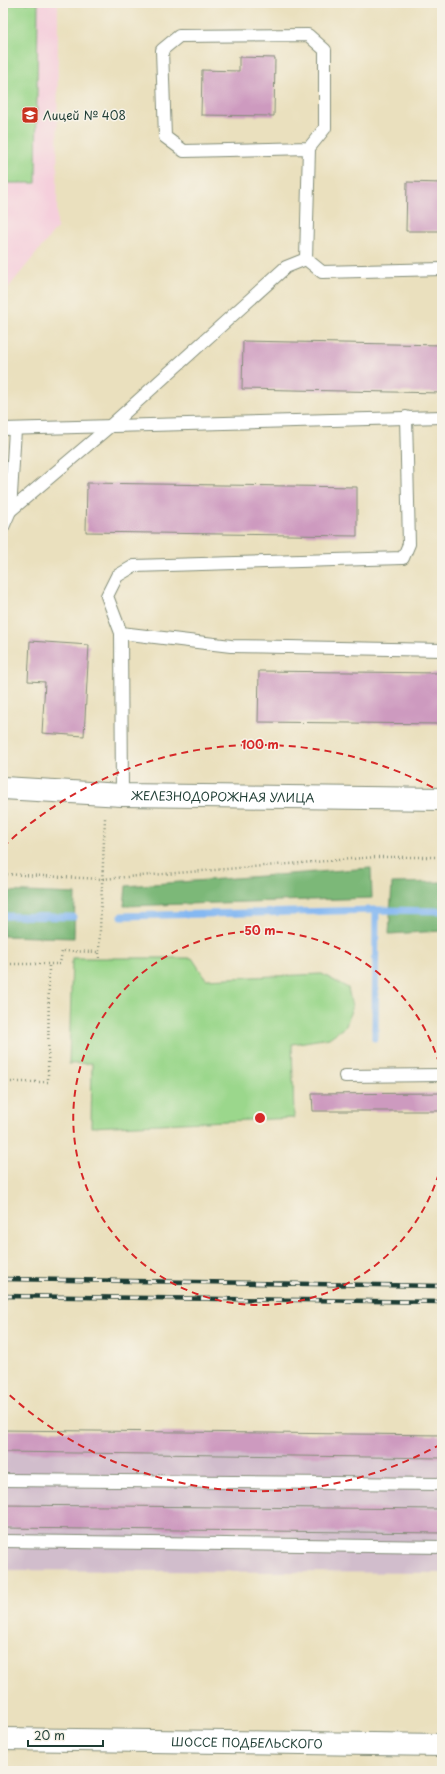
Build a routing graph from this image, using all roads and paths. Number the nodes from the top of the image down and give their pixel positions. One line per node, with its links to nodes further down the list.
1 (308, 148): 1 (lane); 2 (lane)
2 (306, 259): 3 (lane); 6 (lane)
3 (442, 270)
4 (406, 417): 5 (lane); 6 (lane); 10 (lane)
5 (442, 417)
6 (109, 427): 7 (lane); 8 (lane)
7 (9, 430): 8 (lane)
8 (10, 511): 9 (lane)
9 (3, 527)
10 (121, 633): 11 (lane); 13 (lane)
11 (442, 650)
12 (3, 788): 13 (street, ЖЕЛЕЗНОДОРОЖНАЯ УЛИЦА)
13 (114, 794): 14 (street, ЖЕЛЕЗНОДОРОЖНАЯ УЛИЦА); 17 (path)
14 (442, 799)
15 (442, 857): 17 (path)
16 (3, 874): 17 (path)
17 (102, 879): 18 (path)
18 (100, 952): 19 (path); 21 (path)
19 (99, 958)
20 (3, 964): 21 (path)
21 (49, 964): 24 (path)
22 (442, 1075): 23 (lane)
23 (345, 1076)
24 (3, 1082)
25 (3, 1480): 26 (lane)
26 (442, 1484)
27 (3, 1541): 28 (lane)
28 (442, 1547)
29 (3, 1739): 30 (street, ШОССЕ ПОДБЕЛЬСКОГО)
30 (442, 1745)

